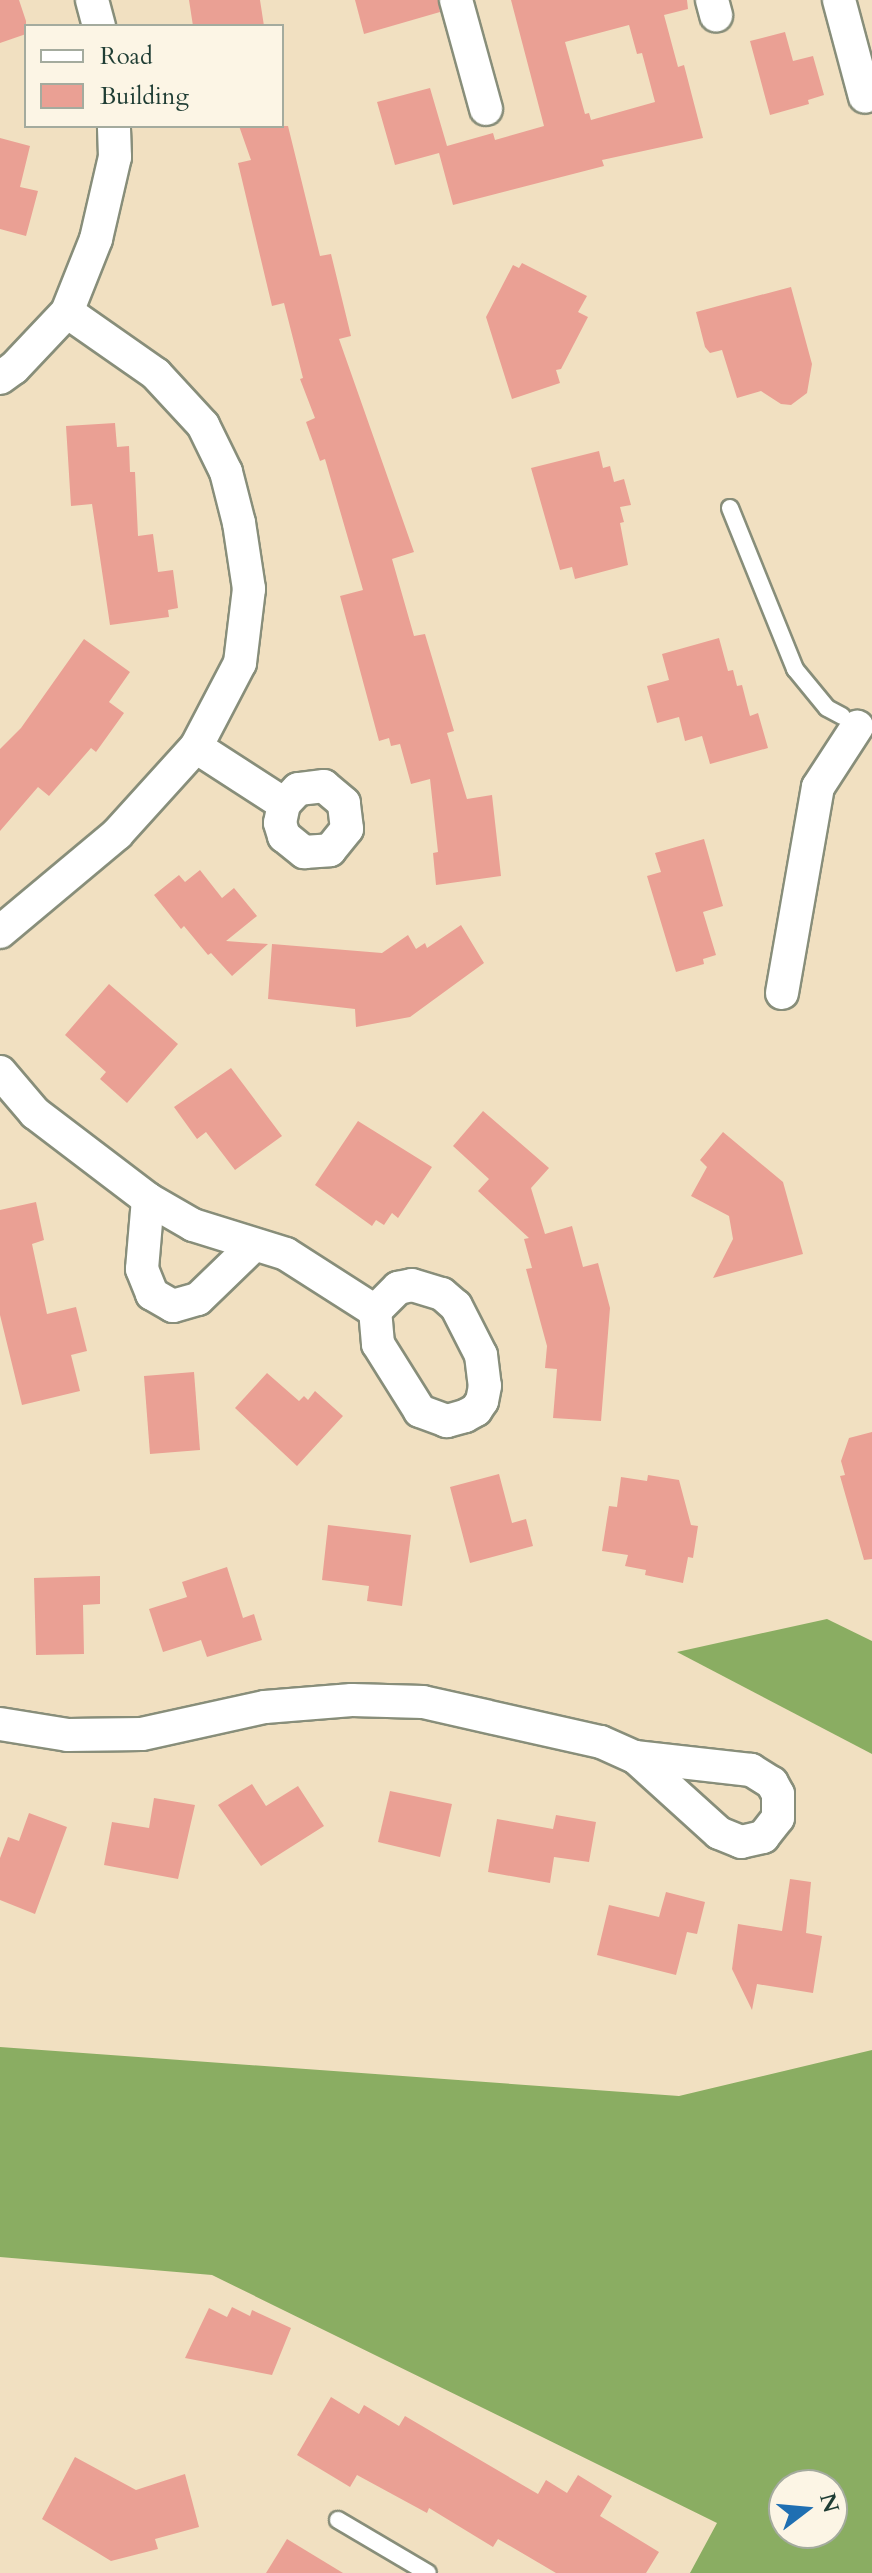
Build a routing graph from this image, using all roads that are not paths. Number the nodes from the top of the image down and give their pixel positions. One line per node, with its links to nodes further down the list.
1 (92, 0): 4 (street)
2 (456, 0): 6 (street)
3 (839, 0): 5 (street)
4 (98, 24)
5 (865, 97)
6 (486, 109)
7 (114, 128): 8 (street)
8 (67, 312): 9 (street); 12 (street)
9 (0, 378)
10 (730, 508): 11 (lane)
11 (857, 725): 15 (street)
12 (196, 747): 13 (street); 14 (street)
13 (284, 804)
14 (0, 932)
15 (782, 993)
16 (0, 1072): 17 (street)
17 (148, 1199): 18 (street); 18 (street)
18 (254, 1245): 19 (street)
19 (375, 1311)
20 (0, 1724): 21 (street)
21 (635, 1757)
22 (338, 2520): 23 (lane)
23 (428, 2573)

